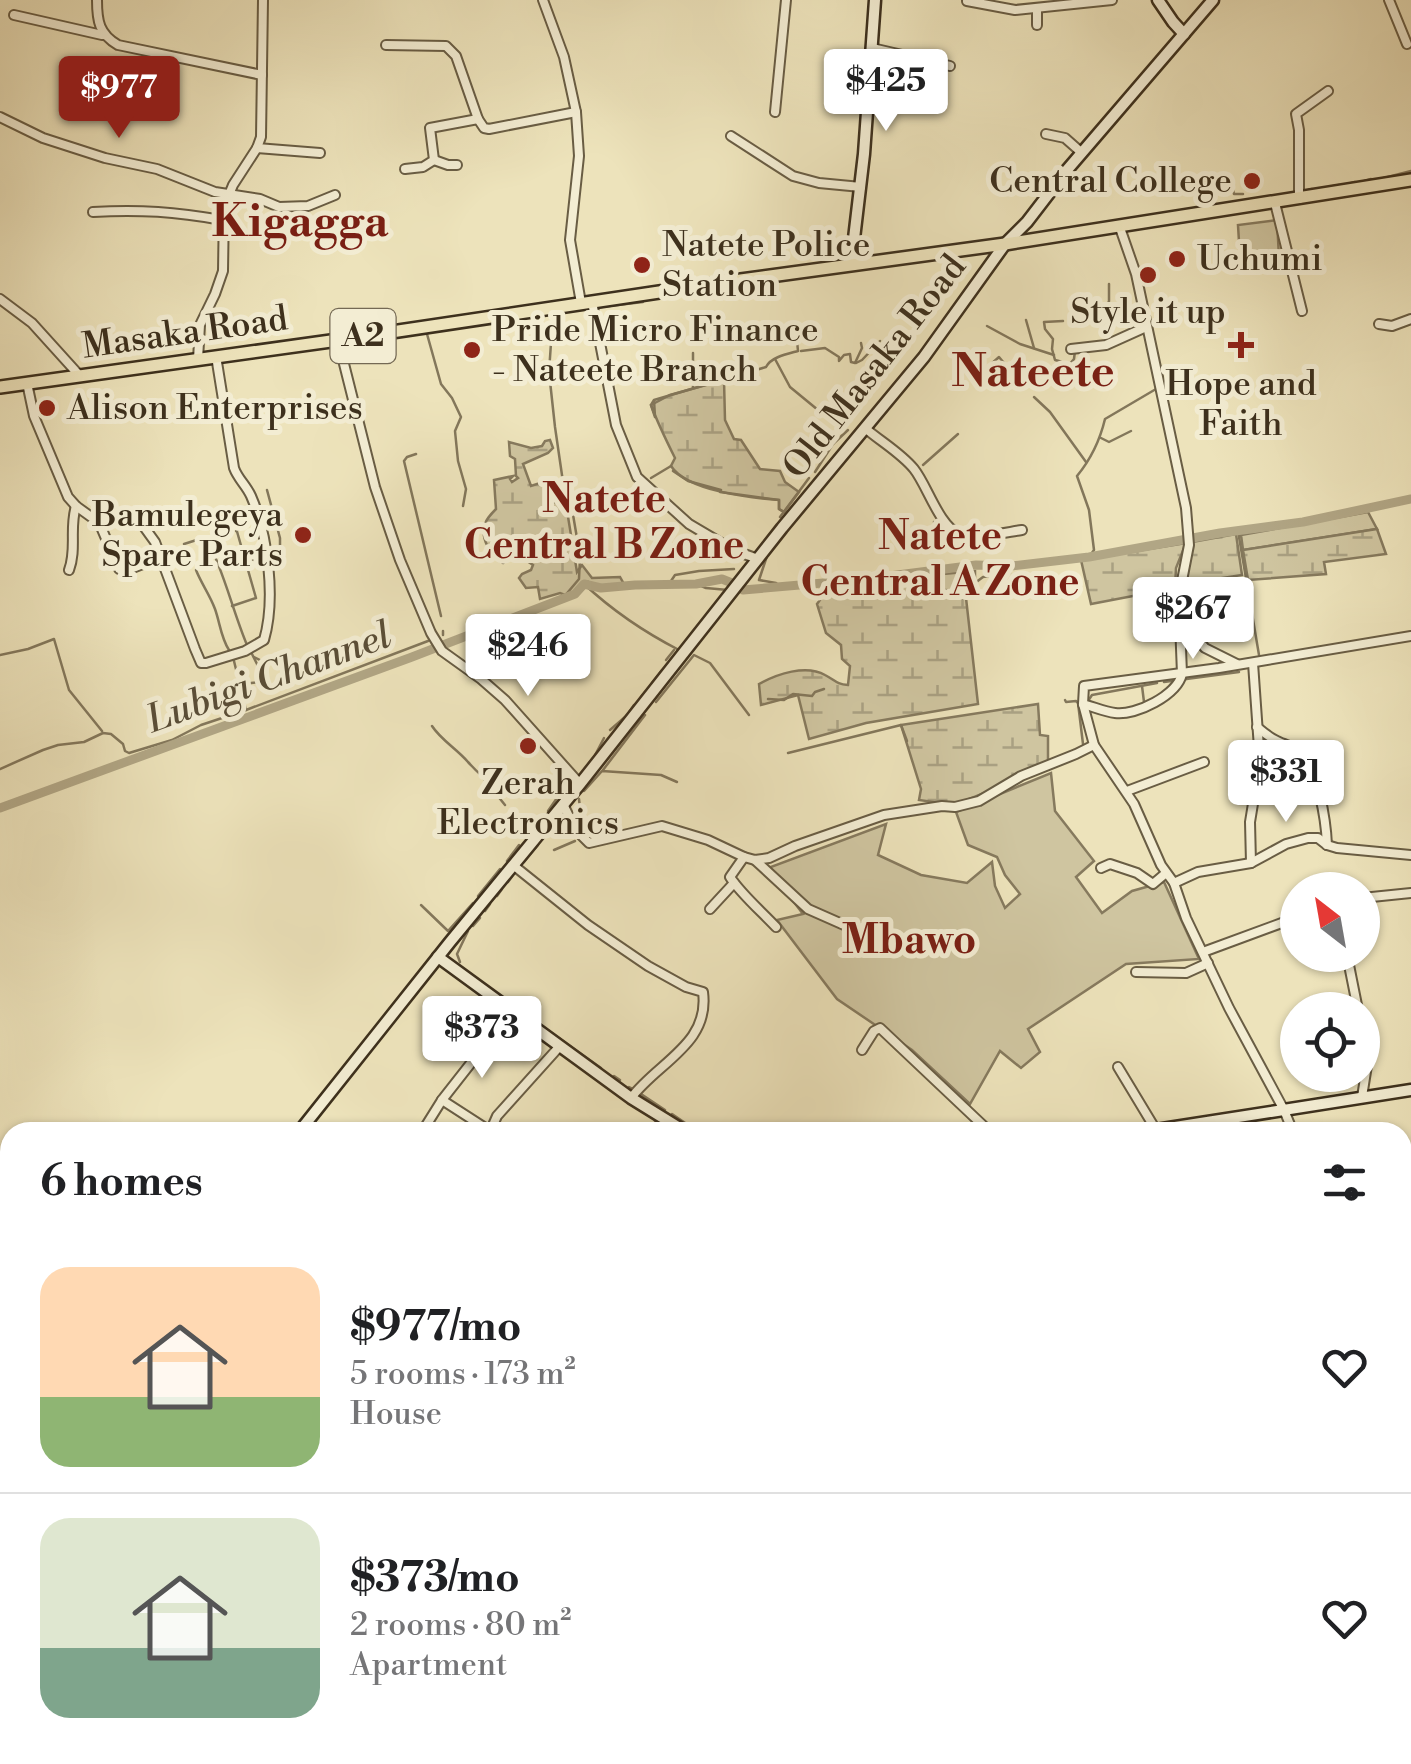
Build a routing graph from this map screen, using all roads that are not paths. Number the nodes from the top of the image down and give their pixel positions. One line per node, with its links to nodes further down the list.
1 (97, 0): 15 (street)
2 (263, 0): 20 (street)
3 (543, 0): 22 (street)
4 (786, 0): 23 (street)
5 (874, 0): 18 (main road)
6 (967, 0): 11 (street)
7 (1112, 0): 11 (street)
8 (1158, 0): 14 (main road)
9 (1213, 0): 14 (main road, Old Masaka Road)
10 (1389, 0): 16 (street)
11 (1037, 9): 13 (street)
12 (14, 15): 15 (street)
13 (1037, 25)
14 (1184, 34): 30 (main road, Old Masaka Road)
15 (103, 35): 20 (street)
16 (1407, 44)
17 (386, 45): 25 (street)
18 (872, 48): 19 (street); 35 (main road)
19 (950, 66)
20 (262, 75): 28 (street)
21 (1328, 91): 38 (street)
22 (576, 112): 25 (street); 46 (street)
23 (775, 112)
24 (0, 116): 36 (street)
25 (478, 119): 31 (street)
26 (1046, 134): 30 (street)
27 (731, 136): 35 (street)
28 (257, 148): 29 (street); 36 (street)
29 (320, 153)
30 (1082, 153): 43 (main road, Old Masaka Road)
31 (434, 160): 32 (street); 33 (street)
32 (457, 165)
33 (406, 168)
34 (1411, 180): 38 (main road, A2)
35 (860, 186): 44 (main road)
36 (228, 195): 37 (street); 41 (street)
37 (335, 195)
38 (1299, 198): 39 (main road, A2)
39 (1274, 203): 42 (main road, A2); 47 (street)
40 (93, 212): 41 (street)
41 (222, 220): 54 (street)
42 (1119, 225): 43 (main road, A2); 50 (street)
43 (1006, 244): 44 (main road, A2); 58 (main road, Old Masaka Road)
44 (851, 264): 46 (main road, Masaka Road / A2)
45 (0, 299): 55 (street)
46 (586, 303): 51 (main road, Masaka Road / A2); 62 (street)
47 (1302, 311)
48 (1411, 319): 49 (street)
49 (1380, 324)
50 (1146, 327): 52 (street); 65 (street)
51 (338, 340): 53 (main road, Masaka Road / A2); 74 (street)
52 (1071, 349)
53 (216, 356): 54 (main road, Masaka Road / A2); 60 (street)
54 (198, 359): 55 (main road, Masaka Road / A2)
55 (79, 375): 56 (main road, Masaka Road / A2)
56 (27, 382): 57 (main road, Masaka Road / A2); 59 (street)
57 (0, 387)
58 (865, 428): 61 (street); 62 (main road, Old Masaka Road)
59 (76, 506): 60 (street); 64 (street)
60 (98, 520): 63 (street)
61 (1022, 530)
62 (758, 559): 74 (main road, Old Masaka Road)
63 (143, 564)
64 (69, 570)
65 (1180, 618): 68 (street); 69 (street)
66 (1411, 636): 67 (street)
67 (1253, 663): 68 (street); 71 (street)
68 (1238, 665): 69 (street)
69 (1180, 678): 70 (street); 70 (street)
70 (1084, 704): 72 (street)
71 (1257, 727): 77 (street); 81 (street)
72 (1094, 745): 75 (street); 80 (street)
73 (1204, 762): 75 (street)
74 (580, 784): 76 (main road, Old Masaka Road)
75 (1126, 791): 84 (street)
76 (563, 804): 79 (street); 82 (main road, Old Masaka Road)
77 (1327, 845): 78 (street); 81 (street)
78 (1411, 855)
79 (744, 857): 80 (street); 85 (street)
80 (755, 860): 90 (street)
81 (1251, 863): 86 (street)
82 (513, 865): 94 (main road, Old Masaka Road); 103 (street)
83 (1101, 868): 84 (street)
84 (1166, 873): 86 (street)
85 (734, 883): 89 (street); 92 (street)
86 (1174, 883): 93 (street)
87 (1411, 893): 88 (street)
88 (1380, 896)
89 (710, 910)
90 (880, 924)
91 (1280, 924): 93 (street)
92 (776, 927)
93 (1203, 952): 95 (street)
94 (438, 957): 97 (main road); 108 (main road, Old Masaka Road)
95 (1208, 963): 96 (street); 106 (street)
96 (1136, 972)
97 (511, 1012): 98 (main road); 105 (street)
98 (559, 1046): 103 (main road); 111 (street)
99 (862, 1050): 114 (street)
100 (1118, 1067): 115 (street)
101 (1411, 1090): 104 (main road)
102 (1363, 1092): 104 (street)
103 (631, 1098): 107 (main road)
104 (1362, 1098): 106 (main road)
105 (442, 1100): 109 (street); 110 (street)
106 (1284, 1110): 116 (main road); 117 (street)
107 (664, 1119): 112 (street); 113 (main road)
108 (307, 1122)
109 (428, 1122)
110 (475, 1122)
111 (496, 1122)
112 (663, 1122)
113 (669, 1122)
114 (979, 1122)
115 (1151, 1122)
116 (1207, 1122)
117 (1289, 1122)

